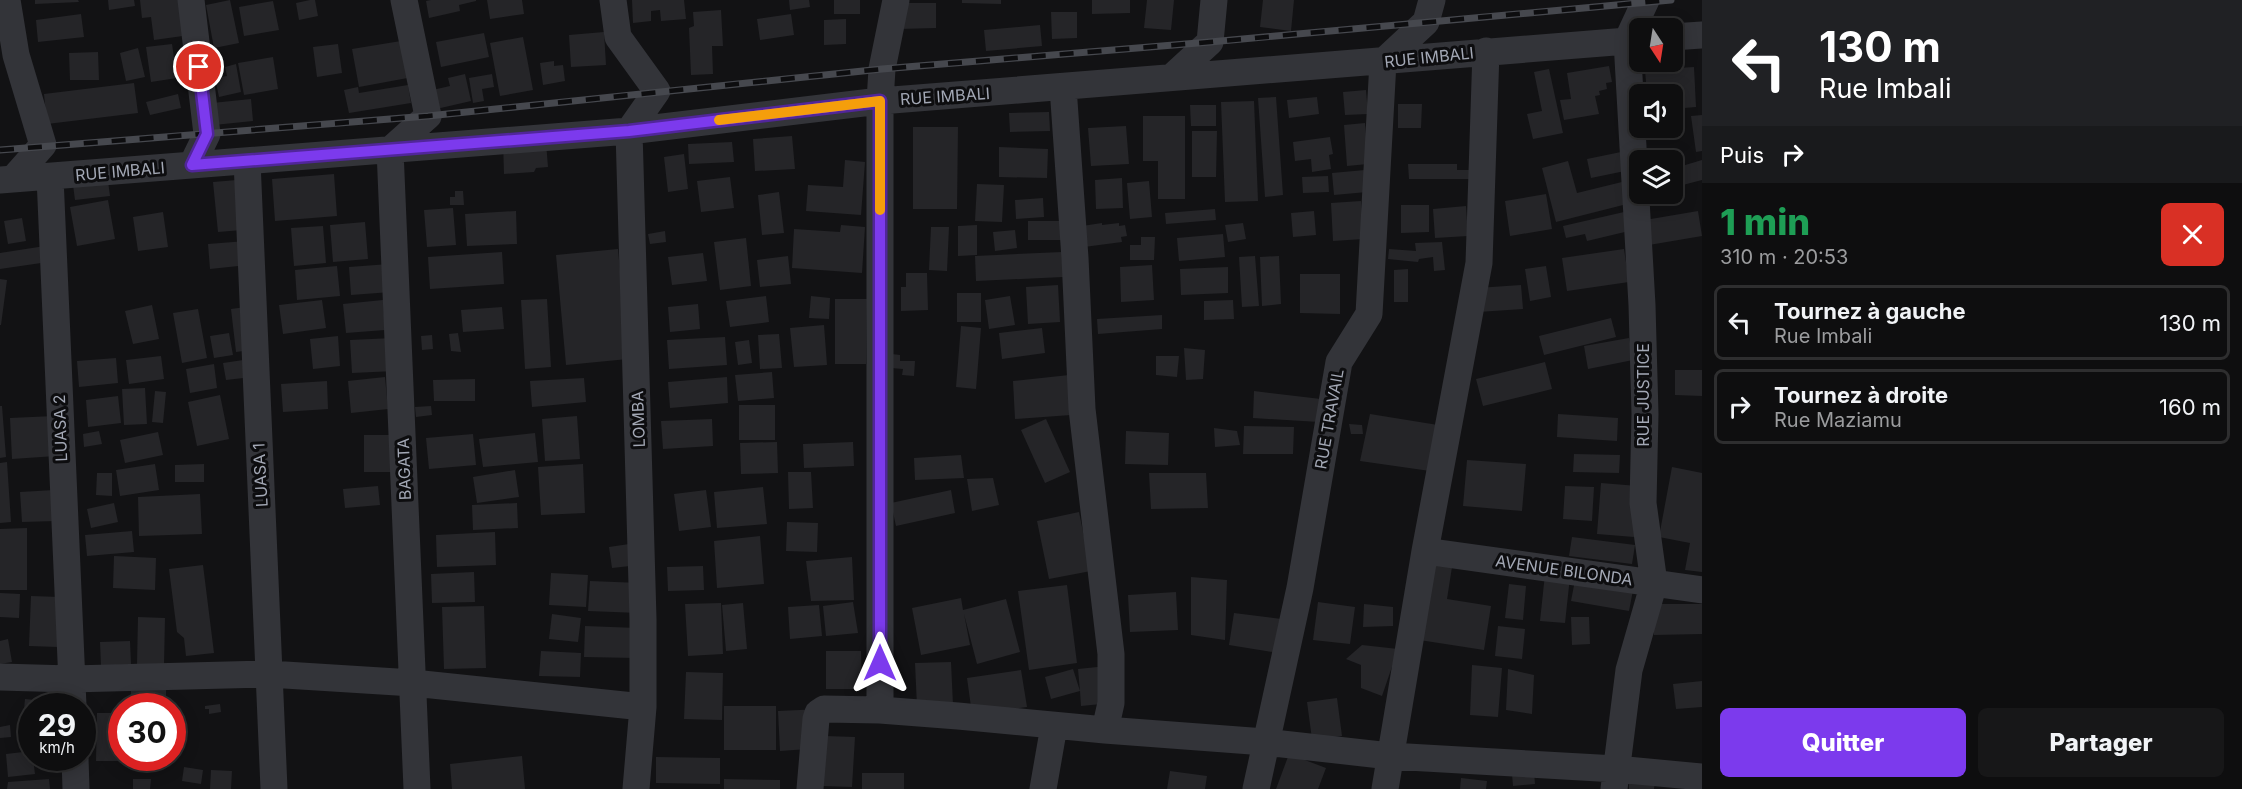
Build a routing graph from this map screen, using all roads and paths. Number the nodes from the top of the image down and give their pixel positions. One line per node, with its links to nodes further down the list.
1 (7, 0): 24 (street)
2 (191, 0): 22 (street)
3 (404, 0): 20 (street)
4 (613, 0): 19 (street)
5 (896, 0): 18 (street)
6 (1214, 0): 16 (street)
7 (1432, 0): 14 (street)
8 (1646, 0): 9 (street, RUE JUSTICE)
9 (1640, 18)
10 (1702, 35): 11 (street)
11 (1683, 36)
12 (1629, 41): 13 (street, RUE IMBALI)
13 (1486, 51): 14 (street, RUE IMBALI); 25 (street)
14 (1383, 62): 16 (street, RUE IMBALI); 37 (street, RUE TRAVAIL)
15 (1634, 72): 26 (street, RUE JUSTICE)
16 (1173, 76): 17 (street, RUE IMBALI)
17 (1063, 87): 18 (street, RUE IMBALI); 36 (street)
18 (880, 101): 19 (street, RUE IMBALI); 34 (street)
19 (629, 131): 20 (street, RUE IMBALI); 33 (street, LOMBA)
20 (390, 150): 21 (street, RUE IMBALI); 31 (street, BAGATA)
21 (247, 161): 22 (street, RUE IMBALI); 28 (street, LUASA 1)
22 (192, 165): 23 (street, RUE IMBALI)
23 (50, 177): 24 (street, RUE IMBALI); 30 (street, LUASA 2)
24 (6, 179)
25 (1425, 551): 26 (street, AVENUE BILONDA); 38 (street)
26 (1654, 583): 27 (street, AVENUE BILONDA); 41 (street, RUE JUSTICE)
27 (1702, 590)
28 (269, 674): 30 (street); 31 (street); 43 (street, LUASA 1)
29 (0, 677): 30 (street)
30 (71, 679): 32 (street, LUASA 2)
31 (413, 683): 33 (street); 44 (street, BAGATA)
32 (72, 693)
33 (643, 706): 45 (street, LOMBA)
34 (880, 710): 35 (street); 46 (street)
35 (1054, 726): 36 (street); 47 (street)
36 (1105, 730): 37 (street)
37 (1265, 742): 38 (street); 48 (street, RUE TRAVAIL)
38 (1390, 756): 41 (street); 49 (street)
39 (75, 771): 42 (street)
40 (1702, 777): 41 (street)
41 (1615, 779)
42 (76, 789)
43 (274, 789)
44 (417, 789)
45 (636, 789)
46 (810, 789)
47 (1043, 789)
48 (1256, 789)
49 (1385, 789)

